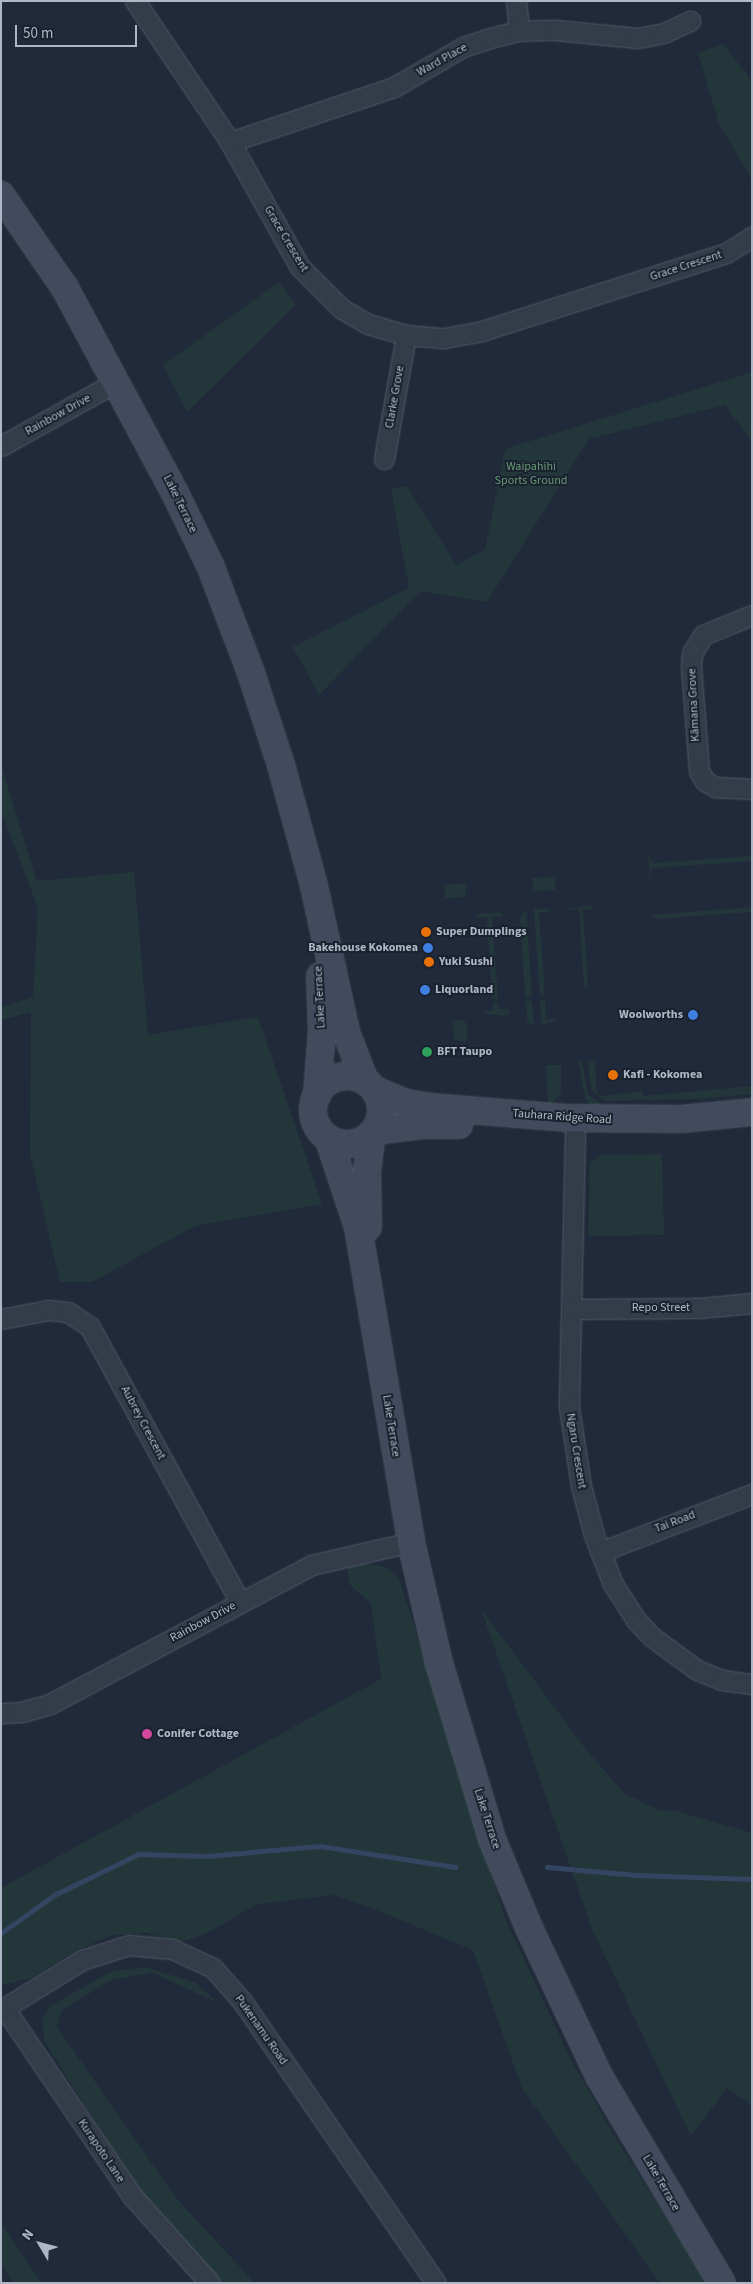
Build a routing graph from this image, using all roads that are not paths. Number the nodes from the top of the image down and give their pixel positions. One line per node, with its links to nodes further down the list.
1 (135, 1): 5 (street, Grace Crescent)
2 (516, 1): 4 (street)
3 (690, 21): 4 (street, Ward Place)
4 (519, 31): 5 (street, Ward Place)
5 (230, 142): 8 (street, Grace Crescent)
6 (1, 195): 9 (main road, Lake Terrace)
7 (752, 237): 8 (street, Grace Crescent)
8 (406, 335): 11 (street, Clarke Grove)
9 (114, 383): 10 (street, Rainbow Drive); 14 (main road, Lake Terrace)
10 (1, 446)
11 (384, 459)
12 (752, 615): 13 (street, Kāmana Grove)
13 (752, 789)
14 (300, 840): 15 (main road, Lake Terrace); 16 (main road, Lake Terrace)
15 (370, 1086): 16 (main road); 17 (main road, Tauhara Ridge Road); 19 (main road)
16 (316, 1096): 21 (main road)
17 (752, 1112)
18 (752, 1130): 20 (main road, Tauhara Ridge Road)
19 (373, 1132): 20 (main road, Tauhara Ridge Road); 21 (main road); 24 (main road, Lake Terrace)
20 (575, 1134): 23 (street, Ngaru Crescent)
21 (329, 1140): 24 (main road, Lake Terrace)
22 (752, 1303): 23 (street, Repo Street)
23 (571, 1309): 28 (street, Ngaru Crescent)
24 (374, 1310): 27 (main road, Lake Terrace)
25 (1, 1319): 29 (street, Aubrey Crescent)
26 (752, 1494): 28 (street, Tai Road)
27 (411, 1542): 29 (street, Rainbow Drive); 35 (main road, Lake Terrace)
28 (600, 1552): 30 (street, Ngaru Crescent)
29 (240, 1602): 31 (street, Rainbow Drive)
30 (752, 1684)
31 (1, 1713)
32 (3, 2009): 33 (street, Kurapoto Lane); 34 (street, Pukenamu Road)
33 (210, 2283)
34 (436, 2283)
35 (722, 2283)

